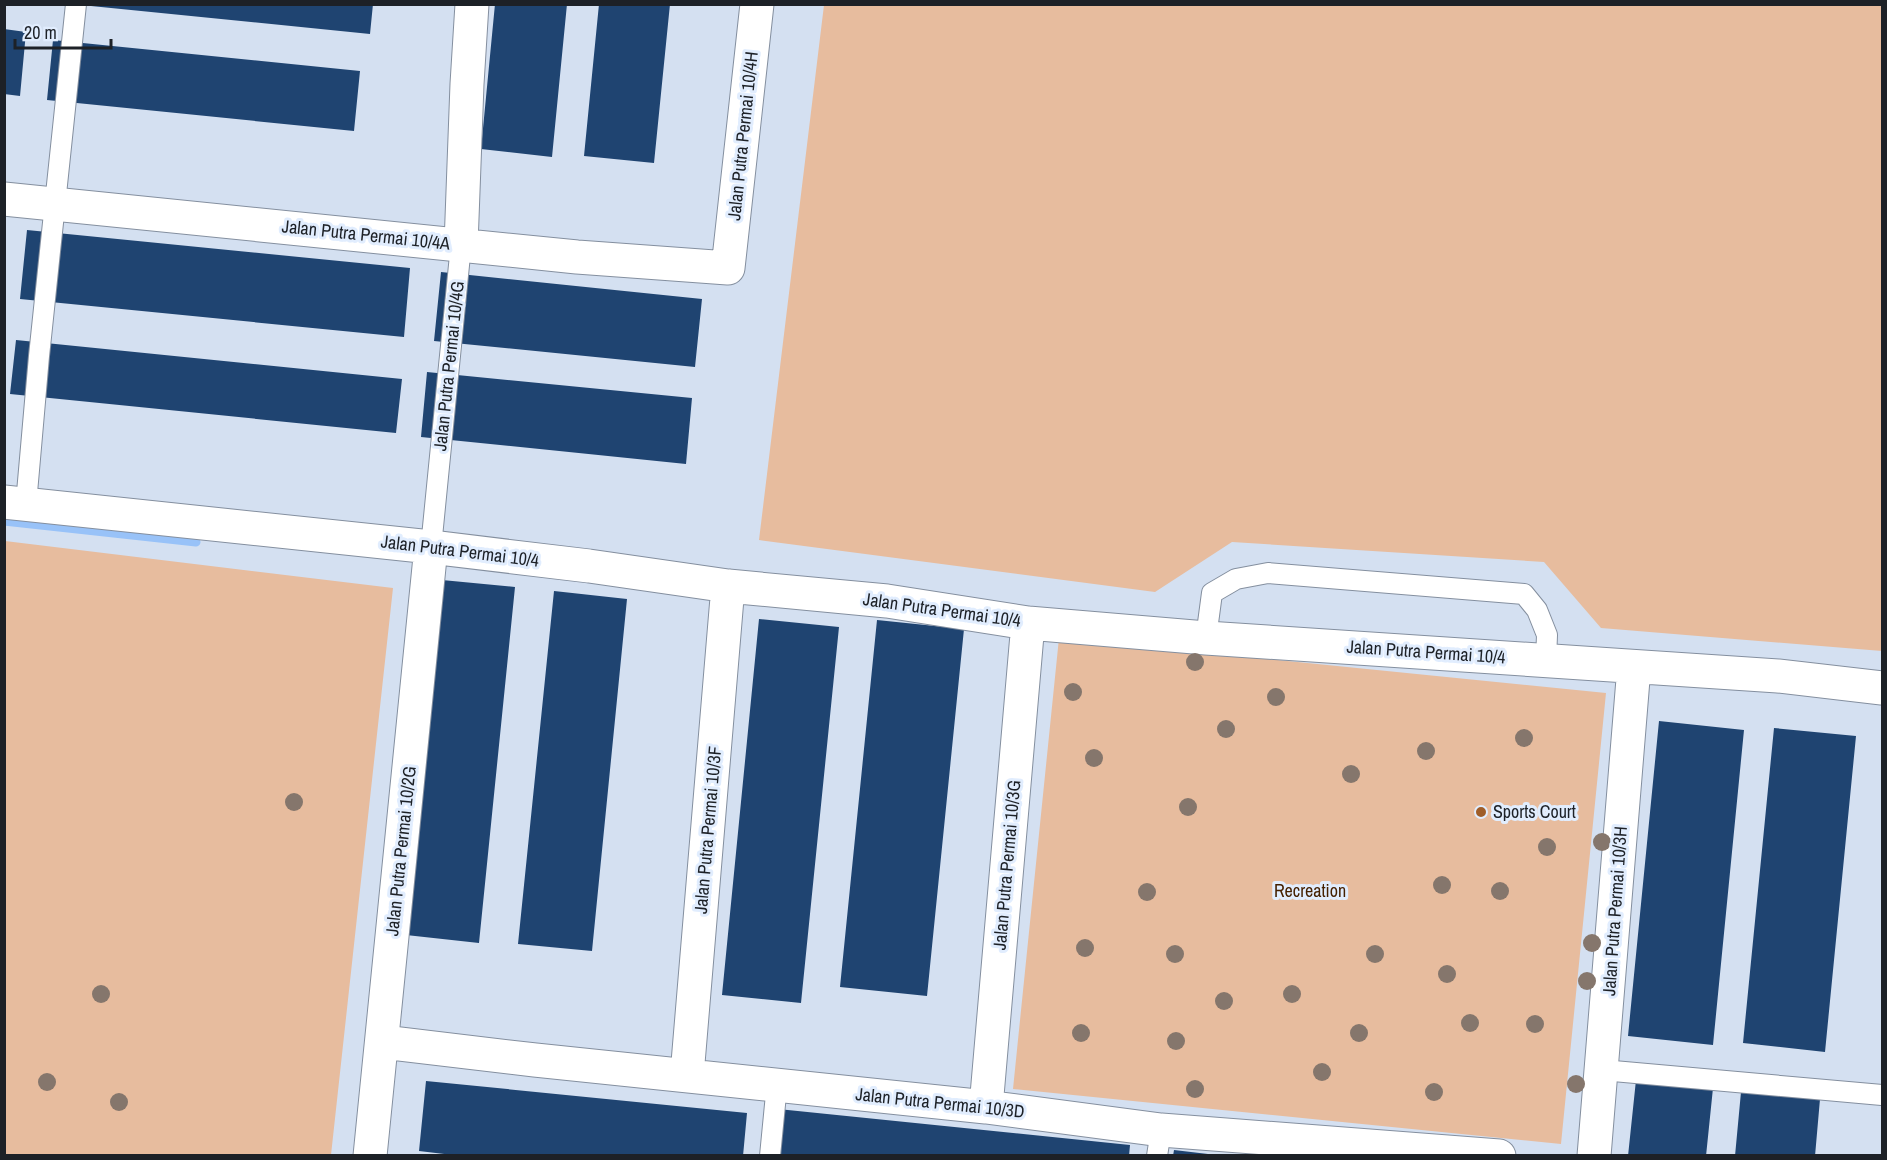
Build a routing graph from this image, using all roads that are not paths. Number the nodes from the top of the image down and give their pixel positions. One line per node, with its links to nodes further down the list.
1 (76, 4): 5 (lane)
2 (472, 4): 6 (street, Jalan Putra Permai 10/4G)
3 (757, 4): 7 (street, Jalan Putra Permai 10/4H)
4 (4, 199): 5 (street, Jalan Putra Permai 10/4A)
5 (56, 205): 6 (street, Jalan Putra Permai 10/4A); 8 (lane)
6 (461, 244): 7 (street, Jalan Putra Permai 10/4A); 9 (lane, Jalan Putra Permai 10/4G)
7 (728, 268)
8 (15, 503): 9 (street, Jalan Putra Permai 10/4)
9 (431, 547): 10 (street, Jalan Putra Permai 10/4); 16 (street, Jalan Putra Permai 10/2G)
10 (728, 586): 11 (street, Jalan Putra Permai 10/4); 18 (street, Jalan Putra Permai 10/3F)
11 (1028, 622): 12 (street, Jalan Putra Permai 10/4); 21 (street, Jalan Putra Permai 10/3G)
12 (1206, 639): 13 (street, Jalan Putra Permai 10/4); 13 (lane)
13 (1546, 660): 14 (street, Jalan Putra Permai 10/4)
14 (1634, 667): 15 (street, Jalan Putra Permai 10/4); 17 (street, Jalan Putra Permai 10/3H)
15 (1882, 688)
16 (382, 1042): 18 (street, Jalan Putra Permai 10/3D); 23 (street, Jalan Putra Permai 10/2G)
17 (1602, 1070): 20 (lane); 26 (street, Jalan Putra Permai 10/3H)
18 (687, 1075): 19 (street, Jalan Putra Permai 10/3D)
19 (777, 1084): 21 (street, Jalan Putra Permai 10/3D); 24 (lane)
20 (1882, 1095)
21 (986, 1107): 22 (street, Jalan Putra Permai 10/3D)
22 (1159, 1143): 25 (street, Jalan Putra Permai 10/3D)
23 (370, 1155)
24 (770, 1155)
25 (1499, 1155)
26 (1594, 1155)

